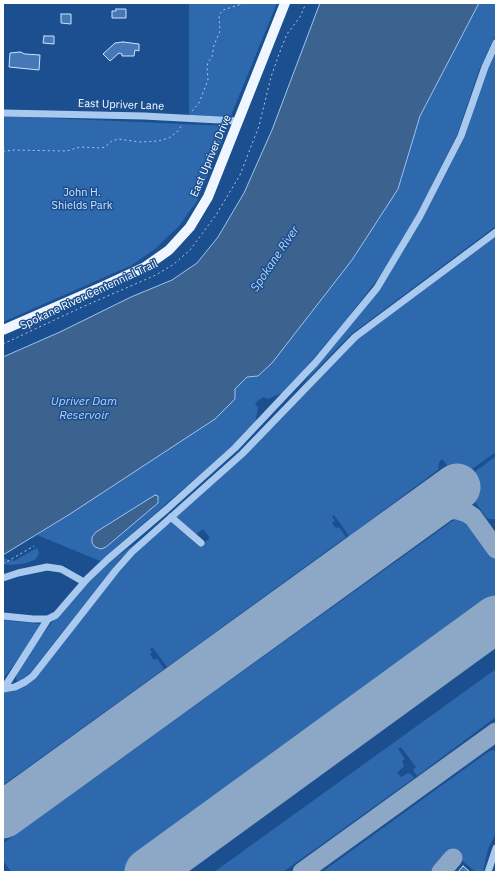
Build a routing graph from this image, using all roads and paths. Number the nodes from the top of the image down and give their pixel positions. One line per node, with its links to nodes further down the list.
1 (245, 3): 6 (path)
2 (285, 3): 7 (main road, East Upriver Drive)
3 (306, 3): 11 (path, Spokane River Centennial Trail)
4 (496, 43): 17 (street)
5 (3, 112): 6 (street, East Upriver Lane)
6 (186, 119): 7 (street, East Upriver Lane); 8 (path)
7 (238, 121): 10 (main road, East Upriver Drive)
8 (3, 152)
9 (496, 232): 12 (street)
10 (3, 330)
11 (3, 344)
12 (171, 517): 13 (street); 20 (street)
13 (201, 543)
14 (34, 546): 15 (path)
15 (3, 564)
16 (3, 578): 17 (street)
17 (84, 582): 19 (street)
18 (3, 616): 19 (street)
19 (48, 619): 20 (street)
20 (4, 688)
21 (496, 848): 22 (street)
22 (488, 872)

